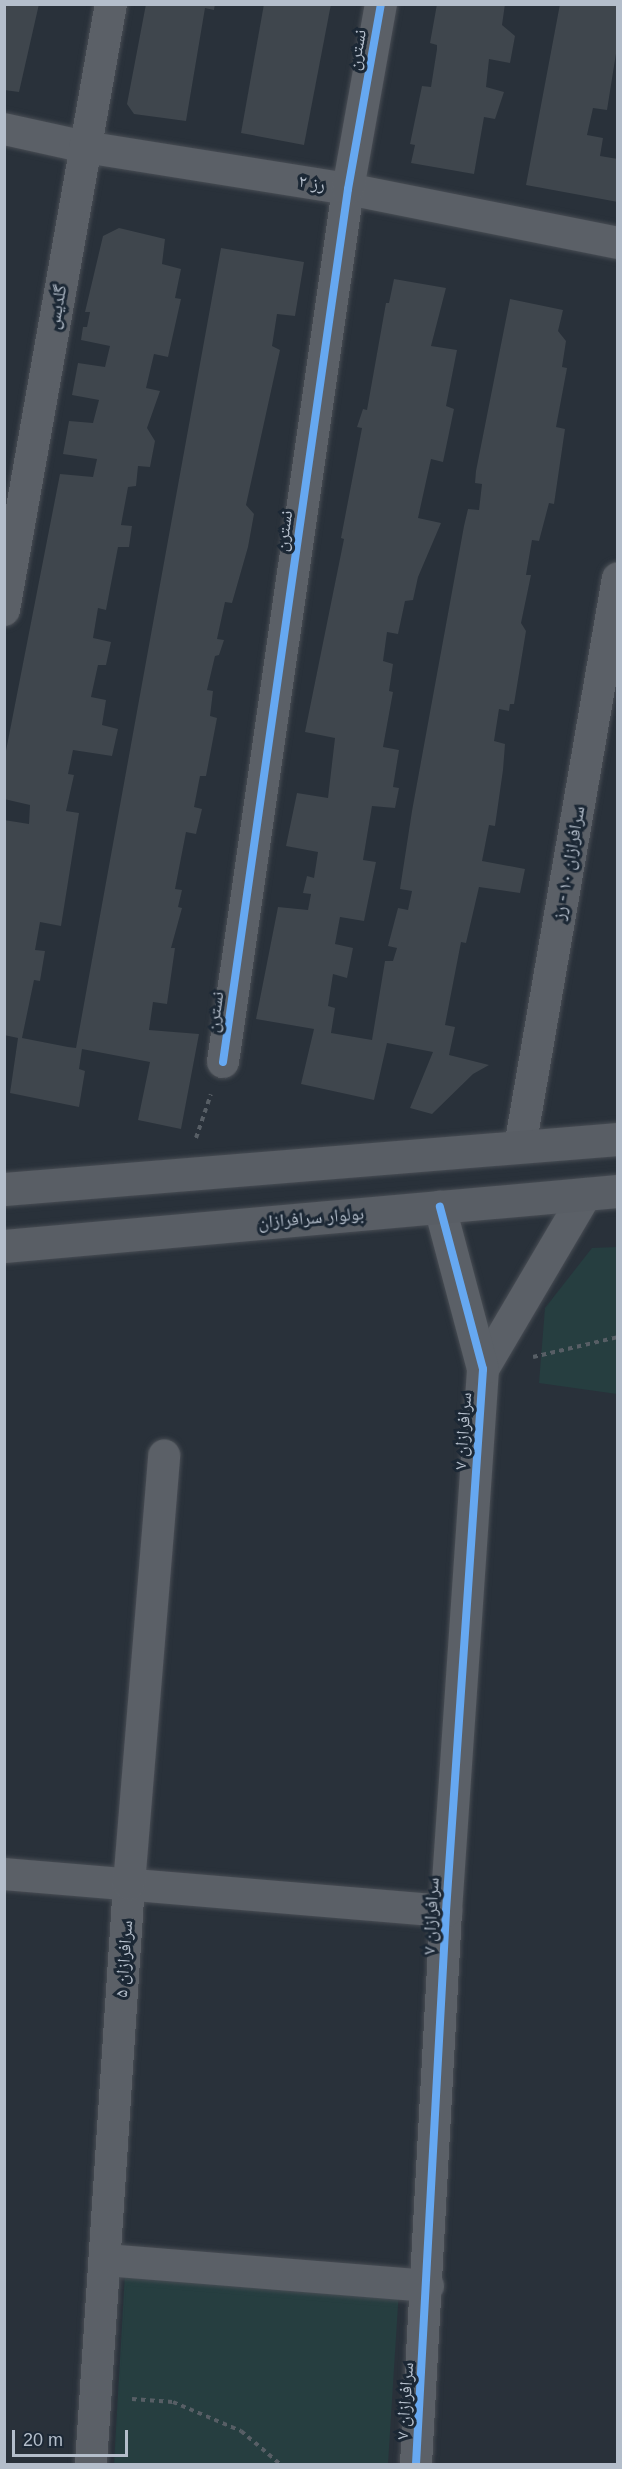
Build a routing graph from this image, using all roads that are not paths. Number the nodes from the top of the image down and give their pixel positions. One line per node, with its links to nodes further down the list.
1 (111, 4): 4 (street, گلدیس)
2 (381, 4): 5 (street, نسترن)
3 (4, 129): 4 (street, رز ۲)
4 (85, 147): 5 (street, رز ۲); 8 (street, گلدیس)
5 (348, 189): 6 (street, رز ۲); 9 (street, نسترن)
6 (618, 243)
7 (618, 578): 11 (street, سرافرازان ۱۰ - رز)
8 (4, 610)
9 (223, 1062)
10 (618, 1139): 11 (main road)
11 (520, 1148): 12 (main road)
12 (4, 1189)
13 (602, 1192): 14 (main road, بولوار سرافرازان); 16 (street)
14 (440, 1207): 15 (main road, بولوار سرافرازان); 16 (street)
15 (4, 1245)
16 (483, 1369): 20 (street, سرافرازان ۷)
17 (164, 1455): 19 (street, سرافرازان ۵)
18 (4, 1874): 19 (street)
19 (129, 1884): 20 (street); 21 (street, سرافرازان ۵)
20 (446, 1911): 22 (street, سرافرازان ۷)
21 (106, 2260): 22 (street); 23 (street, سرافرازان ۵)
22 (428, 2286): 24 (street, سرافرازان ۷)
23 (91, 2464)
24 (416, 2464)

